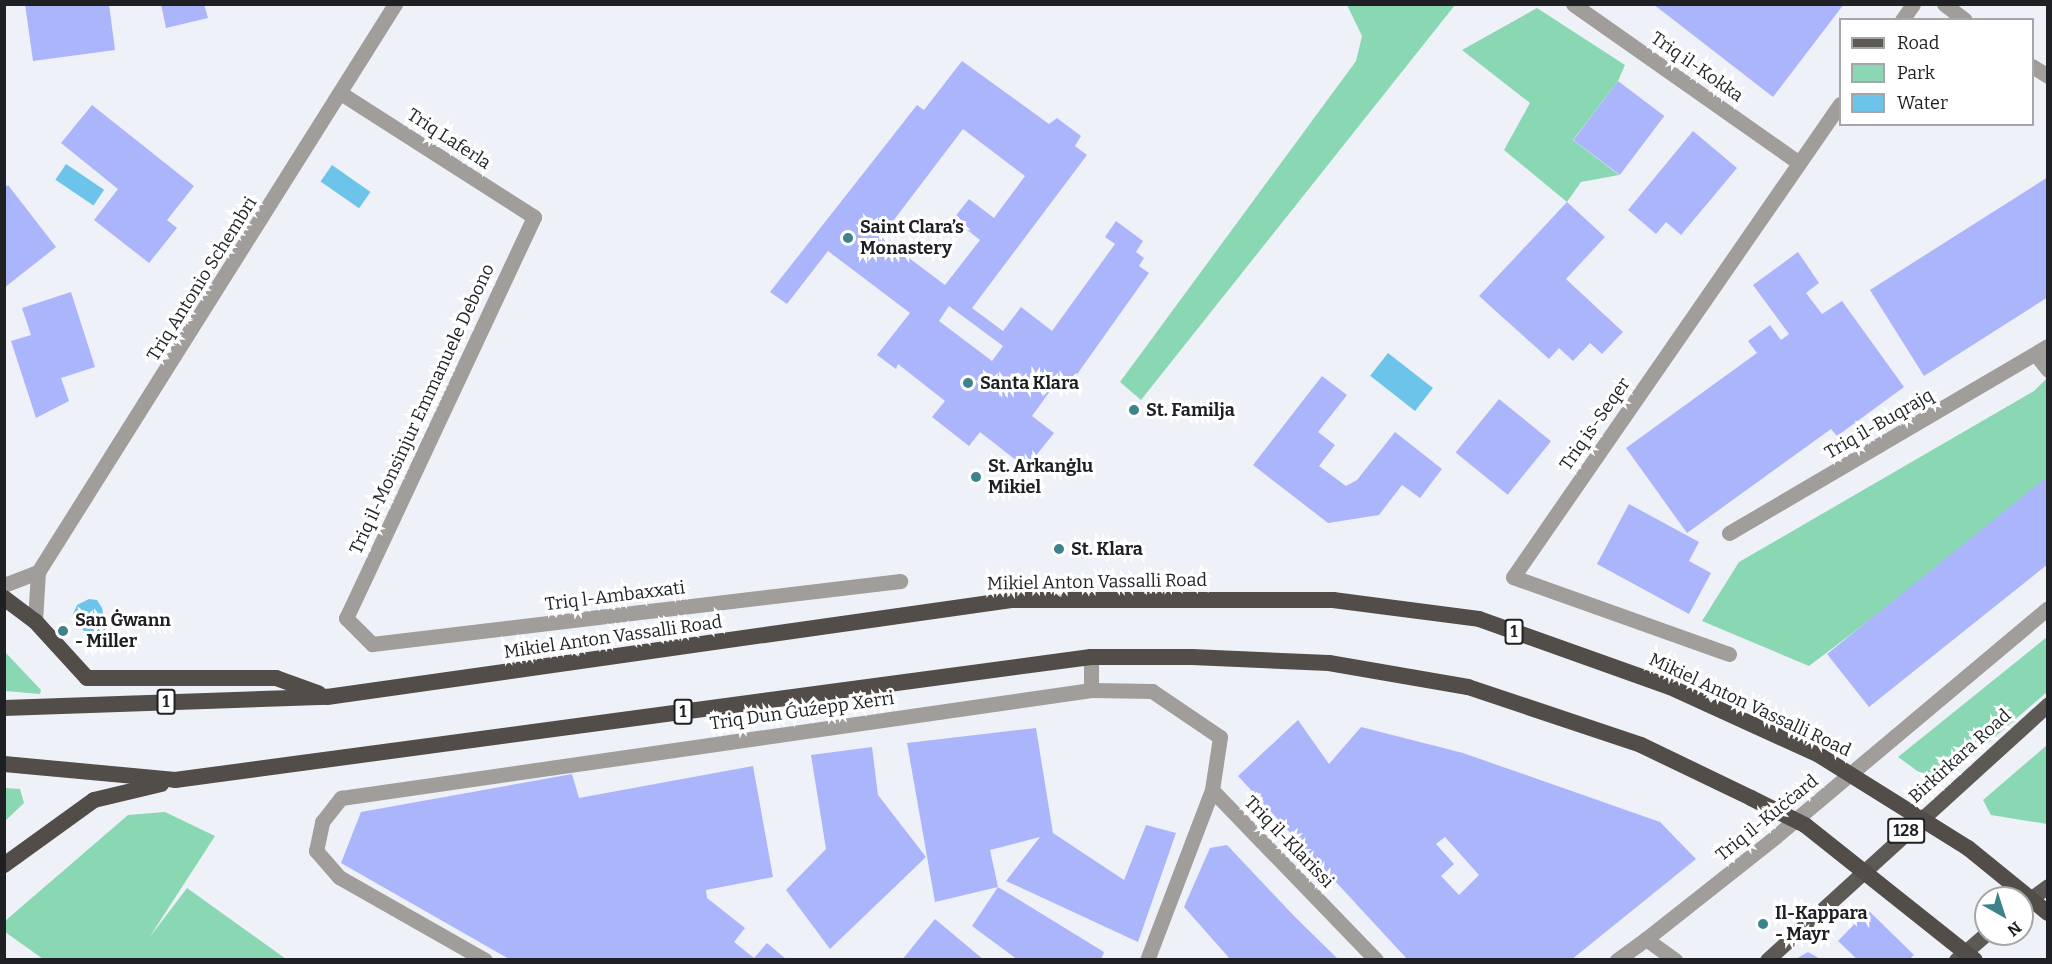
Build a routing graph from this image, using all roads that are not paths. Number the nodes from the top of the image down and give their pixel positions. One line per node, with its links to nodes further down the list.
1 (395, 4): 9 (street, Triq Antonio Schembri)
2 (1573, 4): 11 (street, Triq il-Kokka)
3 (1912, 4): 5 (street)
4 (1944, 4): 6 (street)
5 (1903, 18)
6 (1962, 18)
7 (2034, 67): 8 (street)
8 (2048, 76)
9 (342, 94): 12 (street, Triq Laferla); 16 (street, Triq Antonio Schembri)
10 (1839, 105): 11 (street, Triq is-Seqer)
11 (1798, 162): 23 (street, Triq is-Seqer)
12 (534, 217): 21 (street, Triq il-Monsinjur Emmanuele Debono)
13 (2042, 351): 14 (street); 15 (street, Triq il-Buqrajq)
14 (2048, 370)
15 (1729, 533)
16 (38, 572): 18 (street); 22 (street, Triq Antonio Schembri)
17 (900, 581): 21 (street, Triq l-Ambaxxati)
18 (4, 585)
19 (4, 598): 22 (highway, 1)
20 (2048, 608): 36 (street, Triq il-Kuċċard)
21 (346, 618)
22 (35, 621): 26 (highway, 1)
23 (1729, 654)
24 (1090, 657): 25 (street); 30 (highway, 1); 45 (highway, 1, bridge)
25 (1091, 690): 31 (street, Triq Dun Ǵuźepp Xerri); 38 (street, Triq Dun Ǵuźepp Xerri)
26 (327, 697): 28 (highway, Mikiel Anton Vassalli Road / 1); 35 (highway, Mikiel Anton Vassalli Road / 1, bridge)
27 (2048, 704): 43 (main road, Birkirkara Road / 128)
28 (4, 708)
29 (4, 765): 30 (highway, 1)
30 (175, 780): 32 (highway, 1)
31 (1212, 790): 39 (street); 40 (street, Triq il-Klarissi)
32 (4, 865)
33 (2048, 886): 34 (main road)
34 (2034, 896)
35 (2048, 913)
36 (1646, 939): 41 (street, Triq il-Kuċċard); 42 (street)
37 (1974, 944): 44 (main road)
38 (485, 960)
39 (1147, 960)
40 (1376, 960)
41 (1617, 960)
42 (1675, 960)
43 (1767, 960)
44 (1956, 960)
45 (1975, 960)

